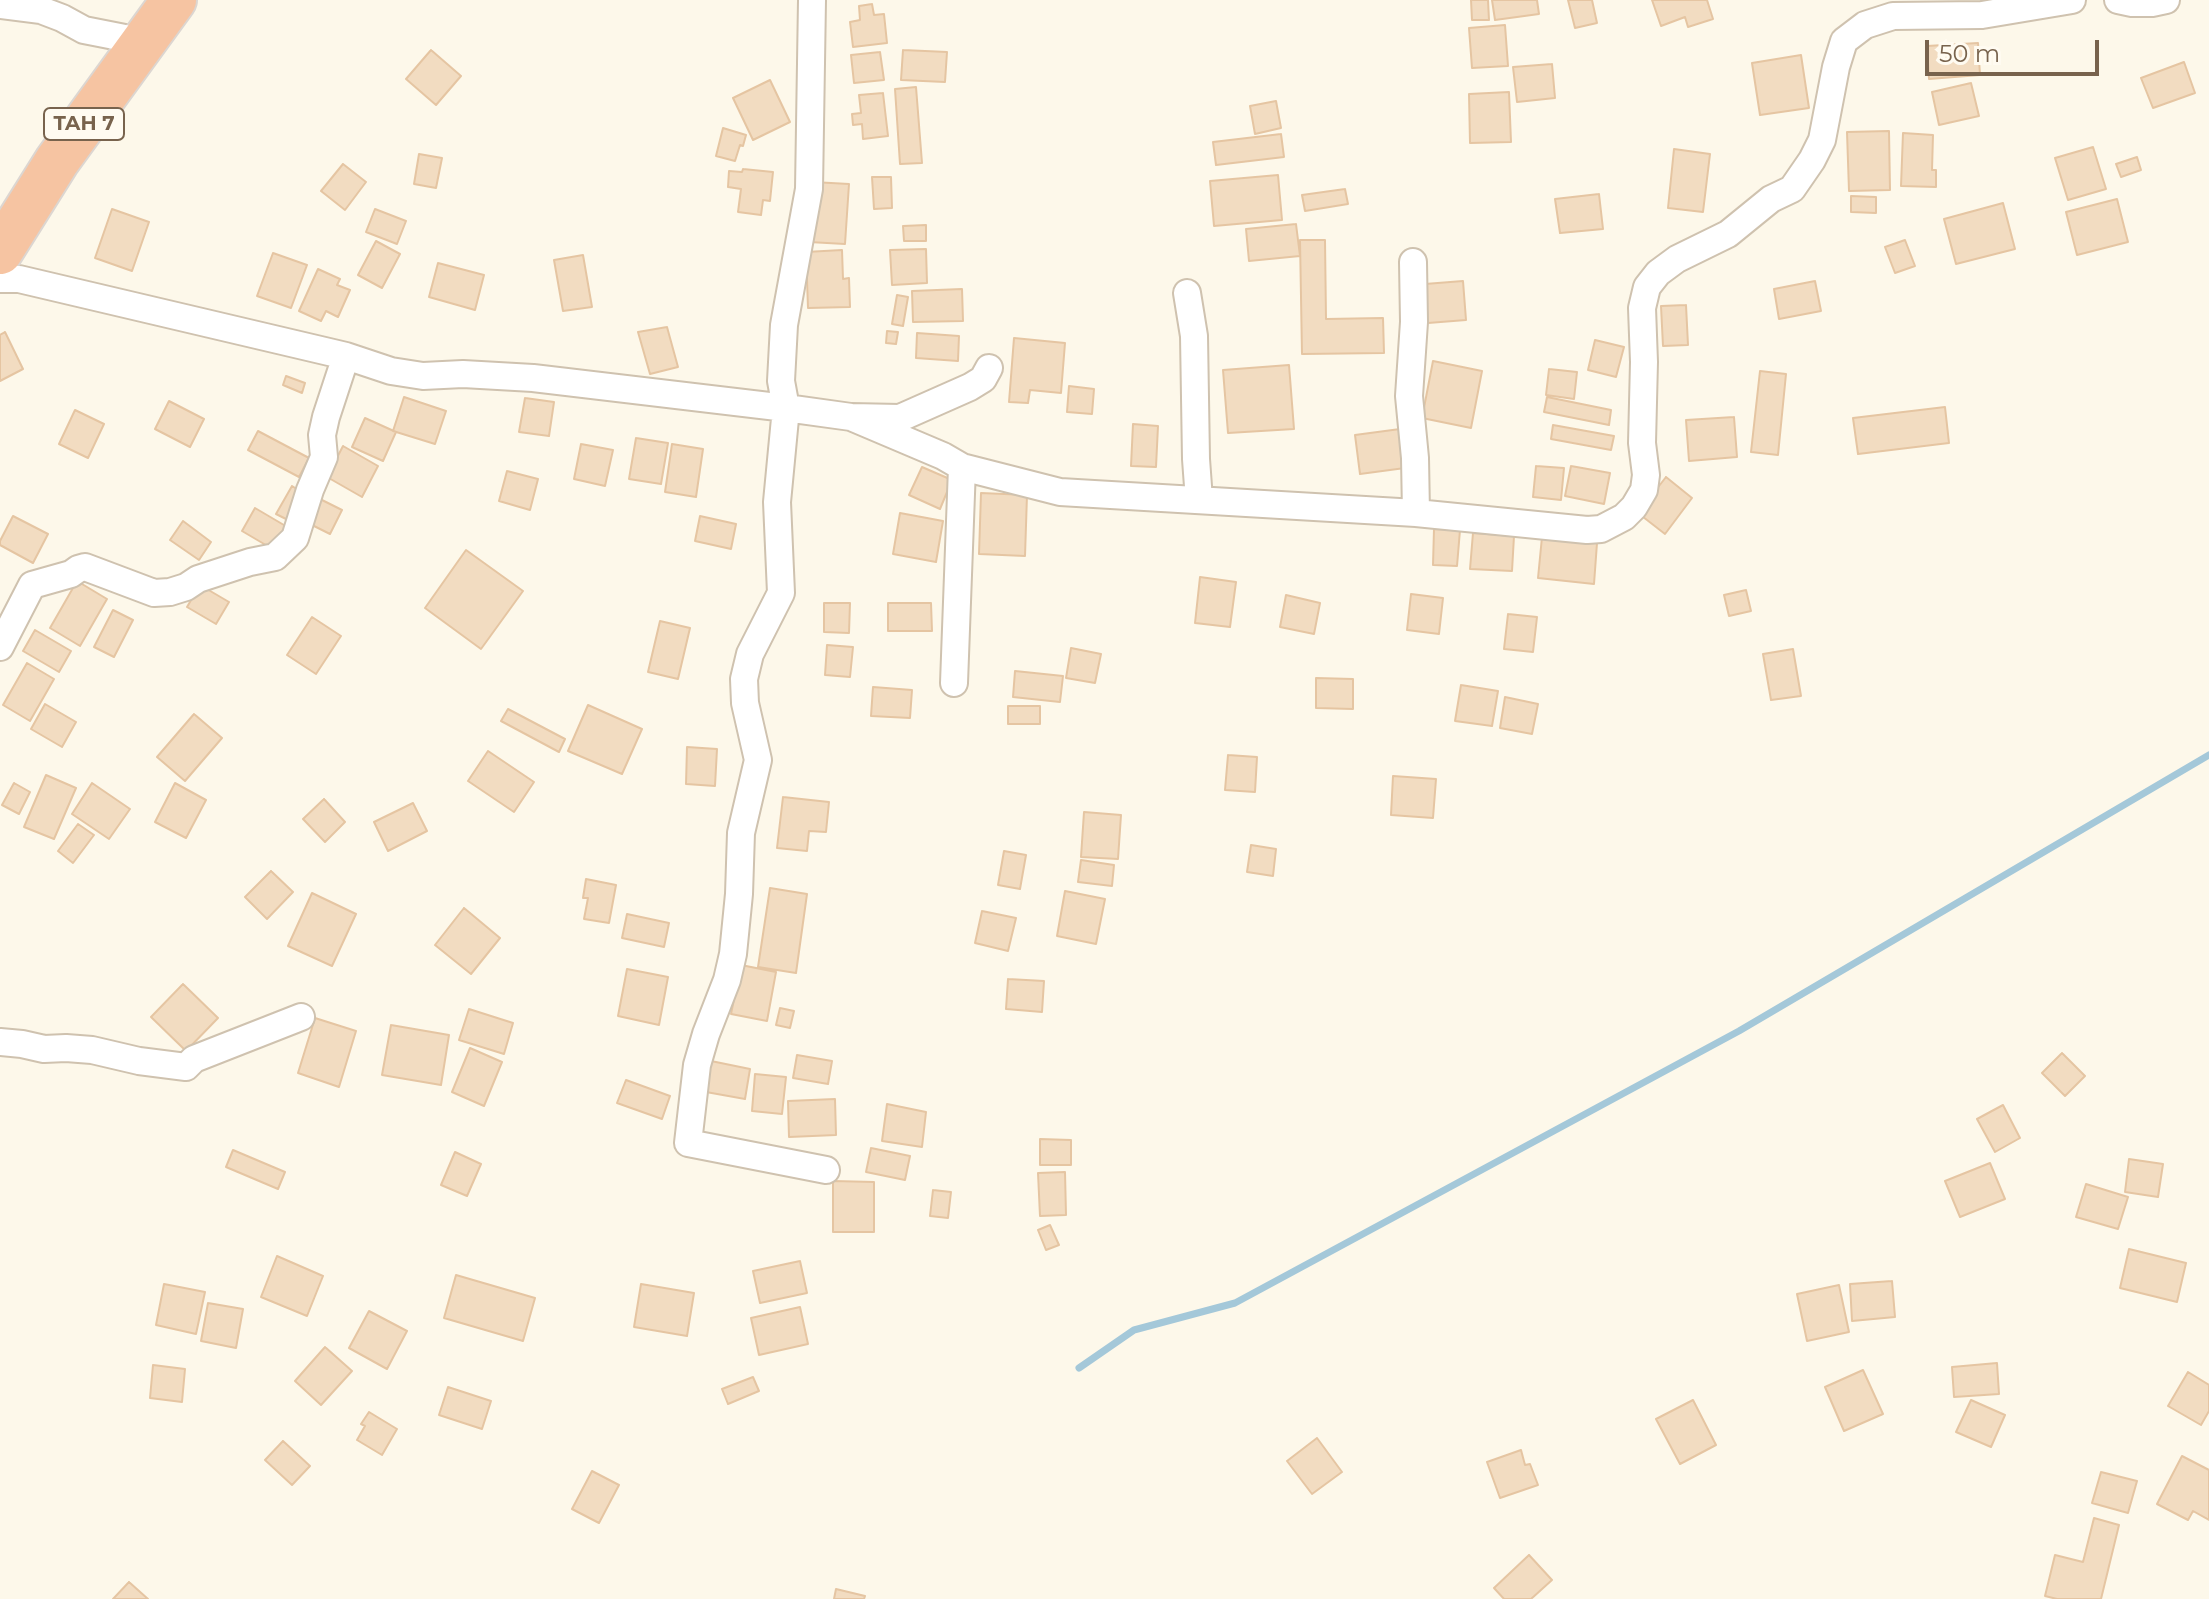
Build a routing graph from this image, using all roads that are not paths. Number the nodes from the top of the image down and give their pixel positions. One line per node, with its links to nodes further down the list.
1 (174, 0): 7 (highway, TAH 7)
2 (812, 0): 14 (street)
3 (2072, 0): 18 (street)
4 (2118, 0): 5 (street)
5 (2166, 0)
6 (0, 5): 7 (street)
7 (145, 42): 8 (highway, TAH 7)
8 (0, 252)
9 (1413, 262): 18 (street)
10 (0, 279): 12 (street)
11 (1187, 293): 17 (street)
12 (346, 356): 14 (street); 19 (street)
13 (989, 368): 15 (street)
14 (786, 408): 15 (street); 23 (street)
15 (851, 417): 16 (street)
16 (962, 467): 17 (street); 20 (street)
17 (1199, 500): 18 (street)
18 (1416, 513)
19 (0, 647)
20 (954, 683)
21 (301, 1017): 22 (street)
22 (0, 1042)
23 (826, 1170)

